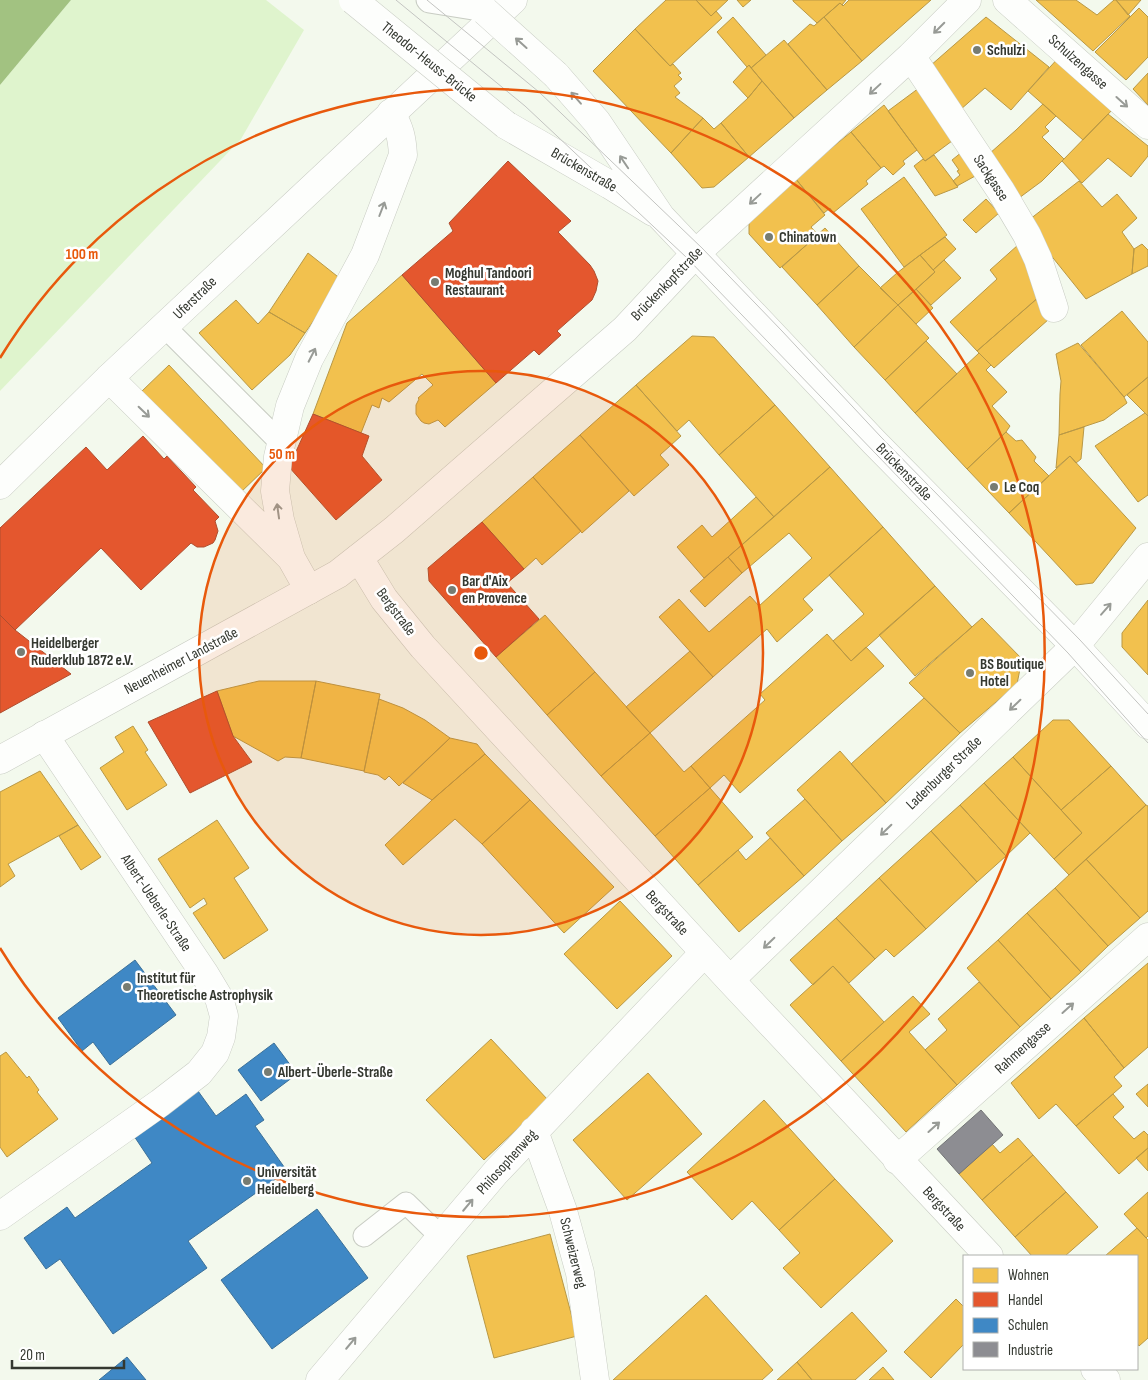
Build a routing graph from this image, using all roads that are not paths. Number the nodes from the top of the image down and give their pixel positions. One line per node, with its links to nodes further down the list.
1 (353, 0): 9 (street, Theodor-Heuss-Brücke, bridge)
2 (427, 0): 6 (lane)
3 (513, 0): 8 (street, Uferstraße)
4 (967, 0): 7 (street, Brückenkopfstraße, one-way to 7)
5 (1007, 0): 10 (street, Schulzengasse, one-way to 10)
6 (479, 5): 11 (street, Brückenstraße, one-way to 6, bridge)
7 (911, 56): 12 (street, Brückenkopfstraße, one-way to 12); 13 (street, Sackgasse)
8 (391, 113): 14 (street, Uferstraße); 16 (street, one-way to 8)
9 (506, 125): 11 (street, Brückenstraße)
10 (1148, 125)
11 (661, 217): 12 (street, Brückenstraße)
12 (696, 254): 20 (street, Brückenkopfstraße); 22 (street, Brückenstraße)
13 (1054, 308)
14 (165, 327): 15 (street, Uferstraße); 16 (lane)
15 (109, 378): 17 (street, Uferstraße); 19 (street, one-way to 19)
16 (281, 443): 19 (street, one-way to 16)
17 (0, 486)
18 (1148, 557): 22 (street, Ladenburger Straße, one-way to 18)
19 (291, 558): 21 (street)
20 (359, 558): 21 (street, Neuenheimer Landstraße); 27 (street, Bergstraße)
21 (309, 590): 24 (street, Neuenheimer Landstraße)
22 (1075, 646): 23 (street, Brückenstraße); 28 (street, Ladenburger Straße, one-way to 28)
23 (1148, 725)
24 (44, 735): 25 (street, Neuenheimer Landstraße); 31 (street, Albert-Ueberle-Straße)
25 (0, 760)
26 (1148, 937): 30 (street, Rahmengasse, one-way to 26)
27 (704, 953): 28 (street, Bergstraße); 29 (street, Philosophenweg)
28 (730, 980): 30 (street, Bergstraße)
29 (534, 1131): 33 (street, Philosophenweg, one-way to 29); 37 (street, Schweizerweg)
30 (897, 1160): 34 (street, Bergstraße)
31 (0, 1216)
32 (364, 1236): 33 (lane)
33 (441, 1237): 36 (street, Philosophenweg, one-way to 33)
34 (988, 1255)
35 (1096, 1370): 38 (street)
36 (320, 1380)
37 (595, 1380)
38 (1106, 1380)

